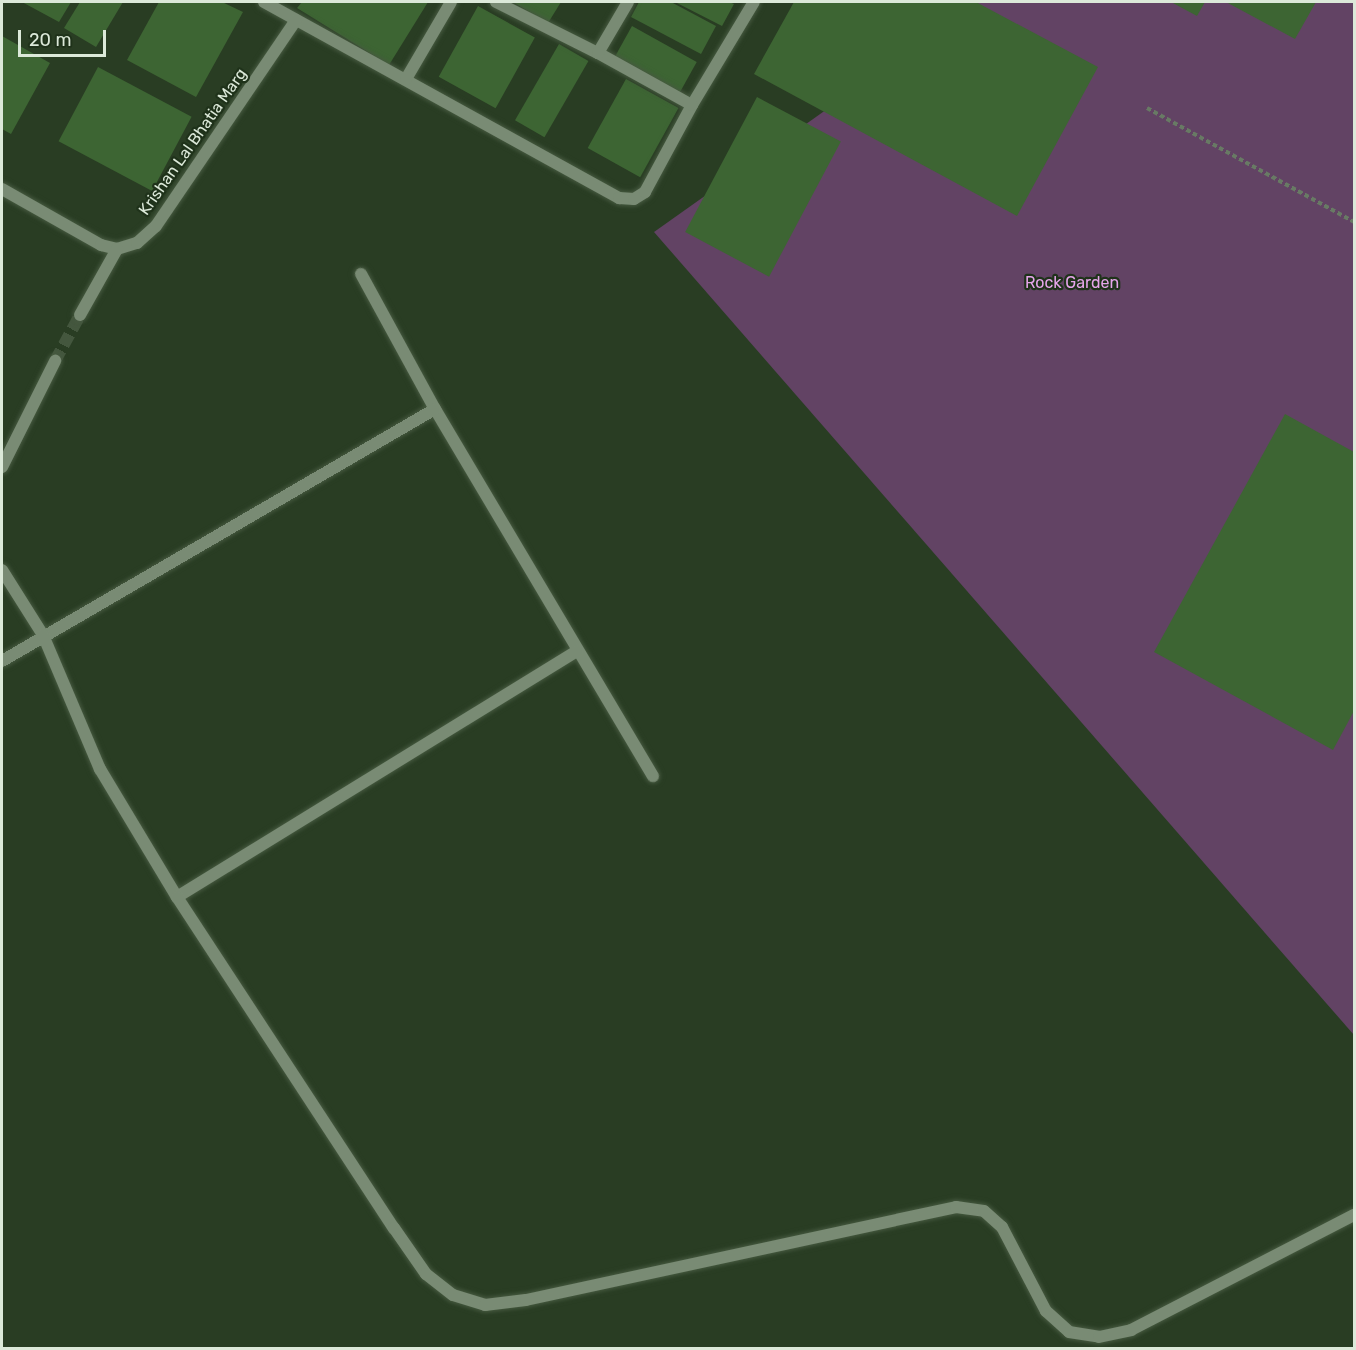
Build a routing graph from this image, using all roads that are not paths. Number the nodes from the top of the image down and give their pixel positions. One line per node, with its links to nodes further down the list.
1 (264, 2): 6 (street)
2 (451, 2): 8 (street)
3 (496, 2): 7 (street)
4 (628, 2): 7 (street)
5 (754, 2): 9 (street)
6 (296, 20): 8 (street); 11 (street, Krishan Lal Bhatia Marg)
7 (598, 53): 9 (street)
8 (406, 79): 9 (street)
9 (692, 105)
10 (2, 189): 11 (street)
11 (117, 249): 13 (street)
12 (361, 274): 15 (street)
13 (80, 315)
14 (55, 361): 16 (street)
15 (435, 409): 18 (street); 19 (street)
16 (2, 467)
17 (2, 570): 18 (street)
18 (42, 635): 20 (street); 22 (street)
19 (577, 651): 21 (street); 22 (street)
20 (2, 661)
21 (653, 776)
22 (177, 897): 23 (street)
23 (1354, 1215)

